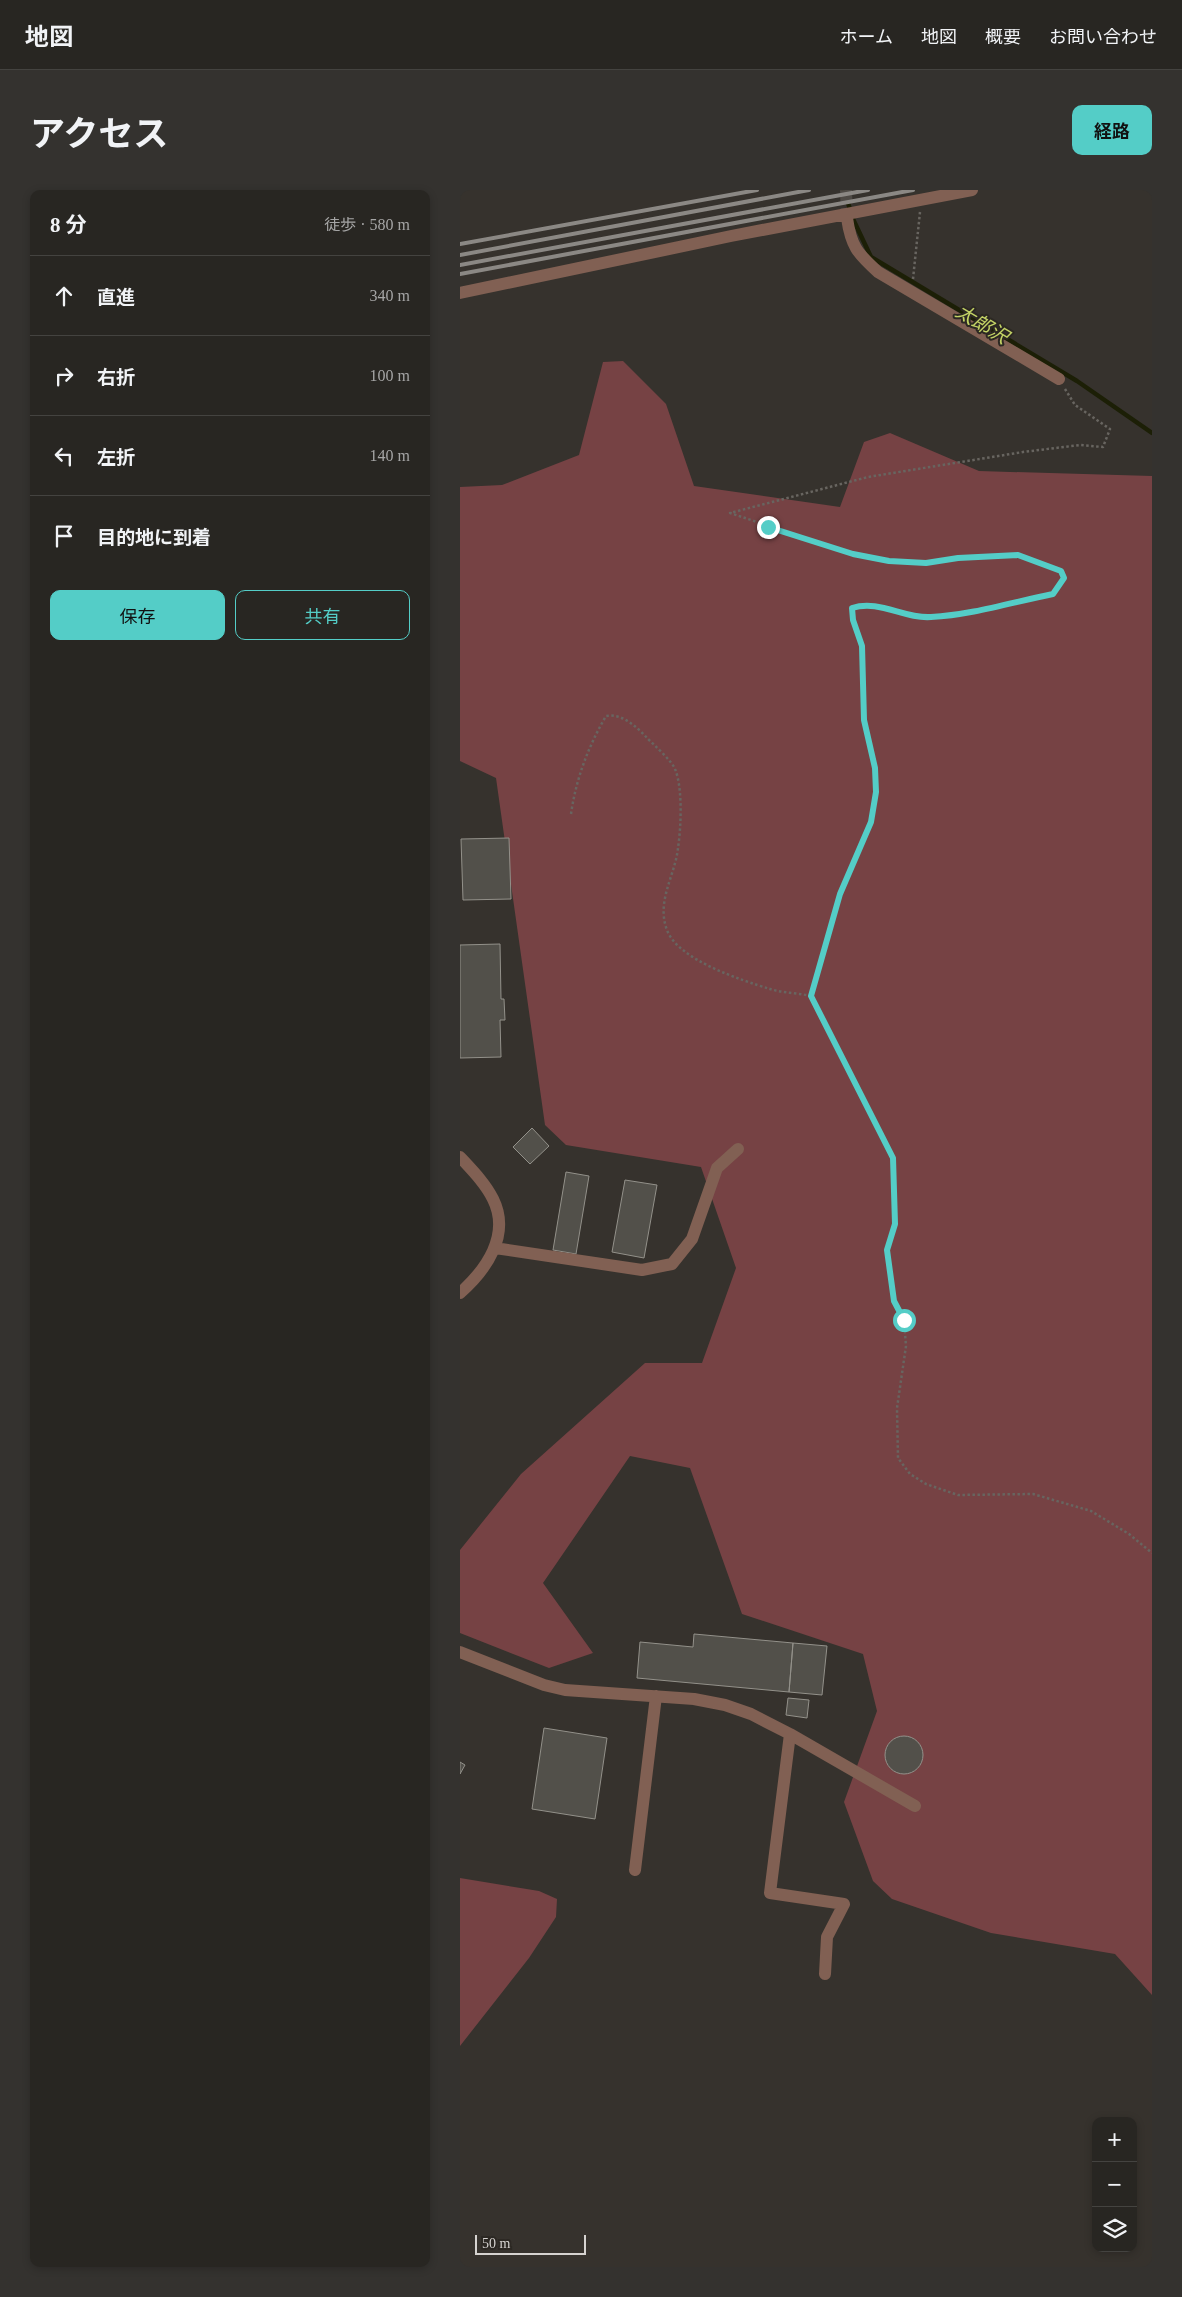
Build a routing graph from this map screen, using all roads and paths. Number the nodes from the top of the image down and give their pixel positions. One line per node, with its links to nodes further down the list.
1 (972, 190): 2 (street)
2 (921, 200): 4 (path); 5 (street)
3 (847, 218): 4 (street)
4 (912, 290): 6 (street)
5 (460, 293)
6 (1059, 379): 8 (path)
7 (571, 814): 8 (path)
8 (811, 996): 13 (path)
9 (738, 1150): 11 (street)
10 (460, 1157): 11 (street)
11 (495, 1248): 12 (street)
12 (460, 1293)
13 (1152, 1553)
14 (460, 1652): 15 (street)
15 (656, 1696): 16 (street); 18 (street)
16 (790, 1734): 17 (street); 19 (street)
17 (915, 1806)
18 (635, 1870)
19 (825, 1974)

